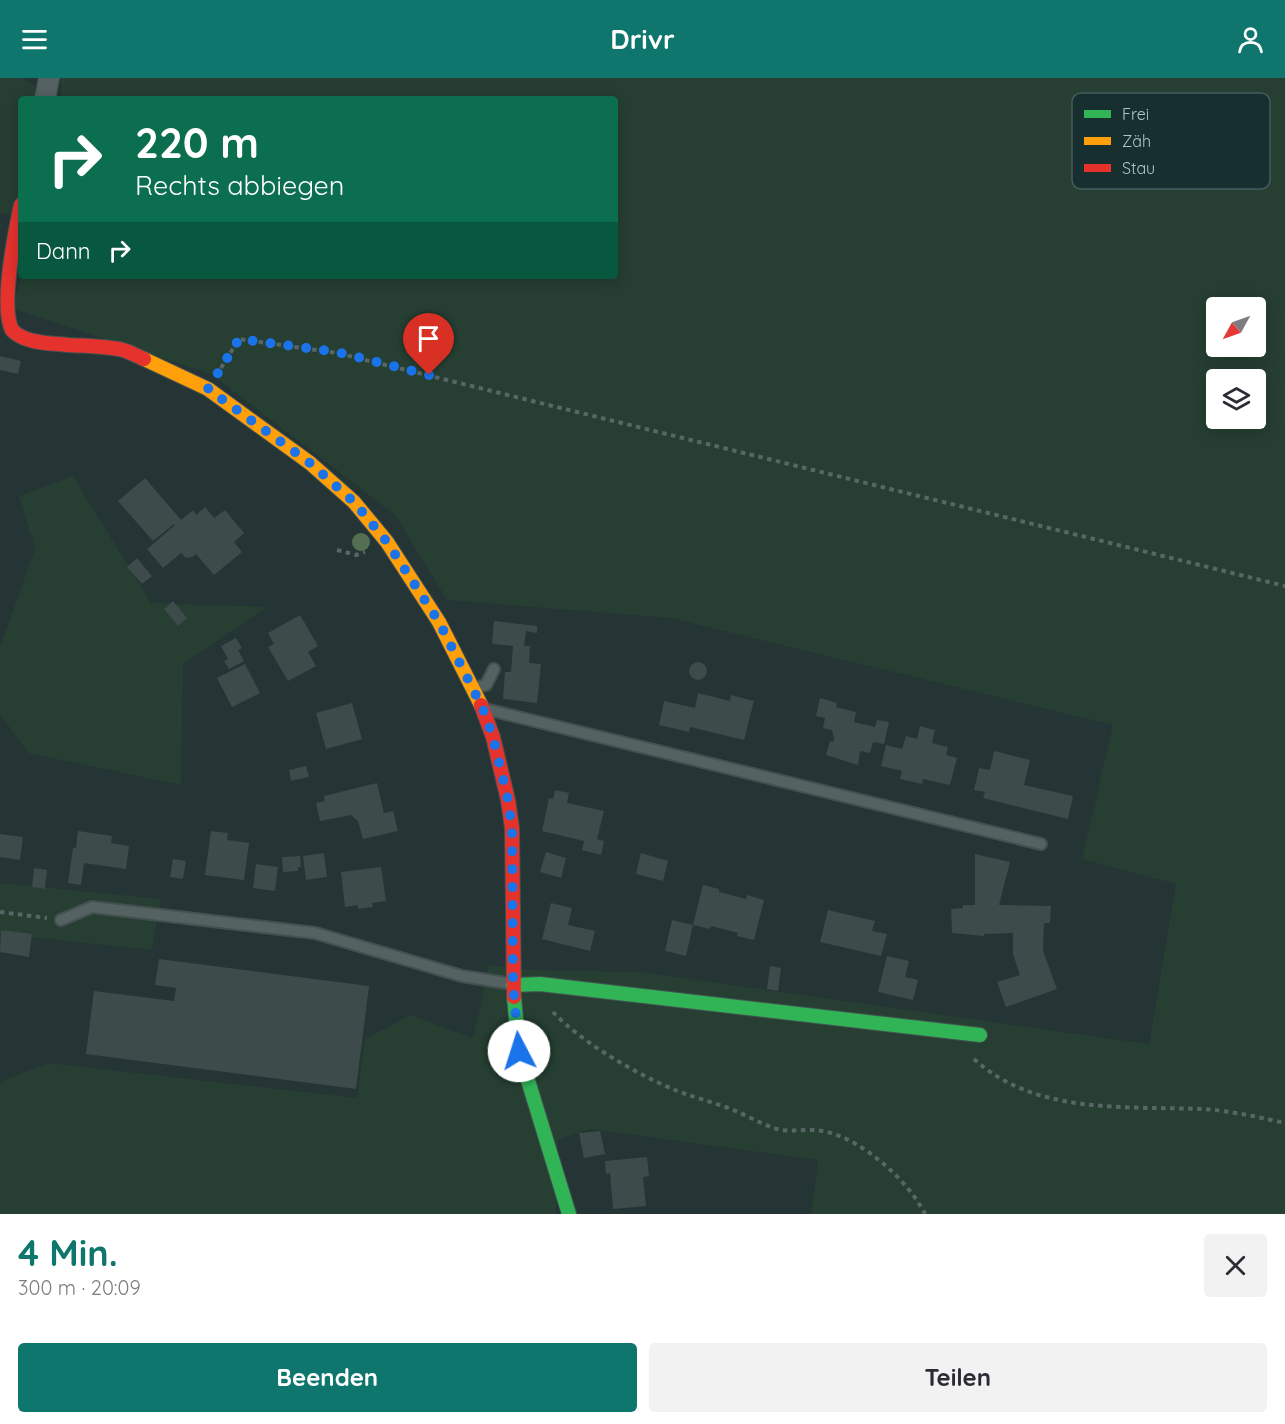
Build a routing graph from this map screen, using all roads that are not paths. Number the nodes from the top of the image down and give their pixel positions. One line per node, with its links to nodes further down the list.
1 (49, 78): 2 (street)
2 (46, 96)
3 (18, 218): 5 (street)
4 (494, 669): 5 (lane)
5 (473, 688): 6 (street)
6 (483, 709): 7 (lane); 9 (street)
7 (1041, 844)
8 (61, 920): 9 (lane)
9 (513, 985): 10 (street); 11 (street)
10 (980, 1035)
11 (569, 1214)

